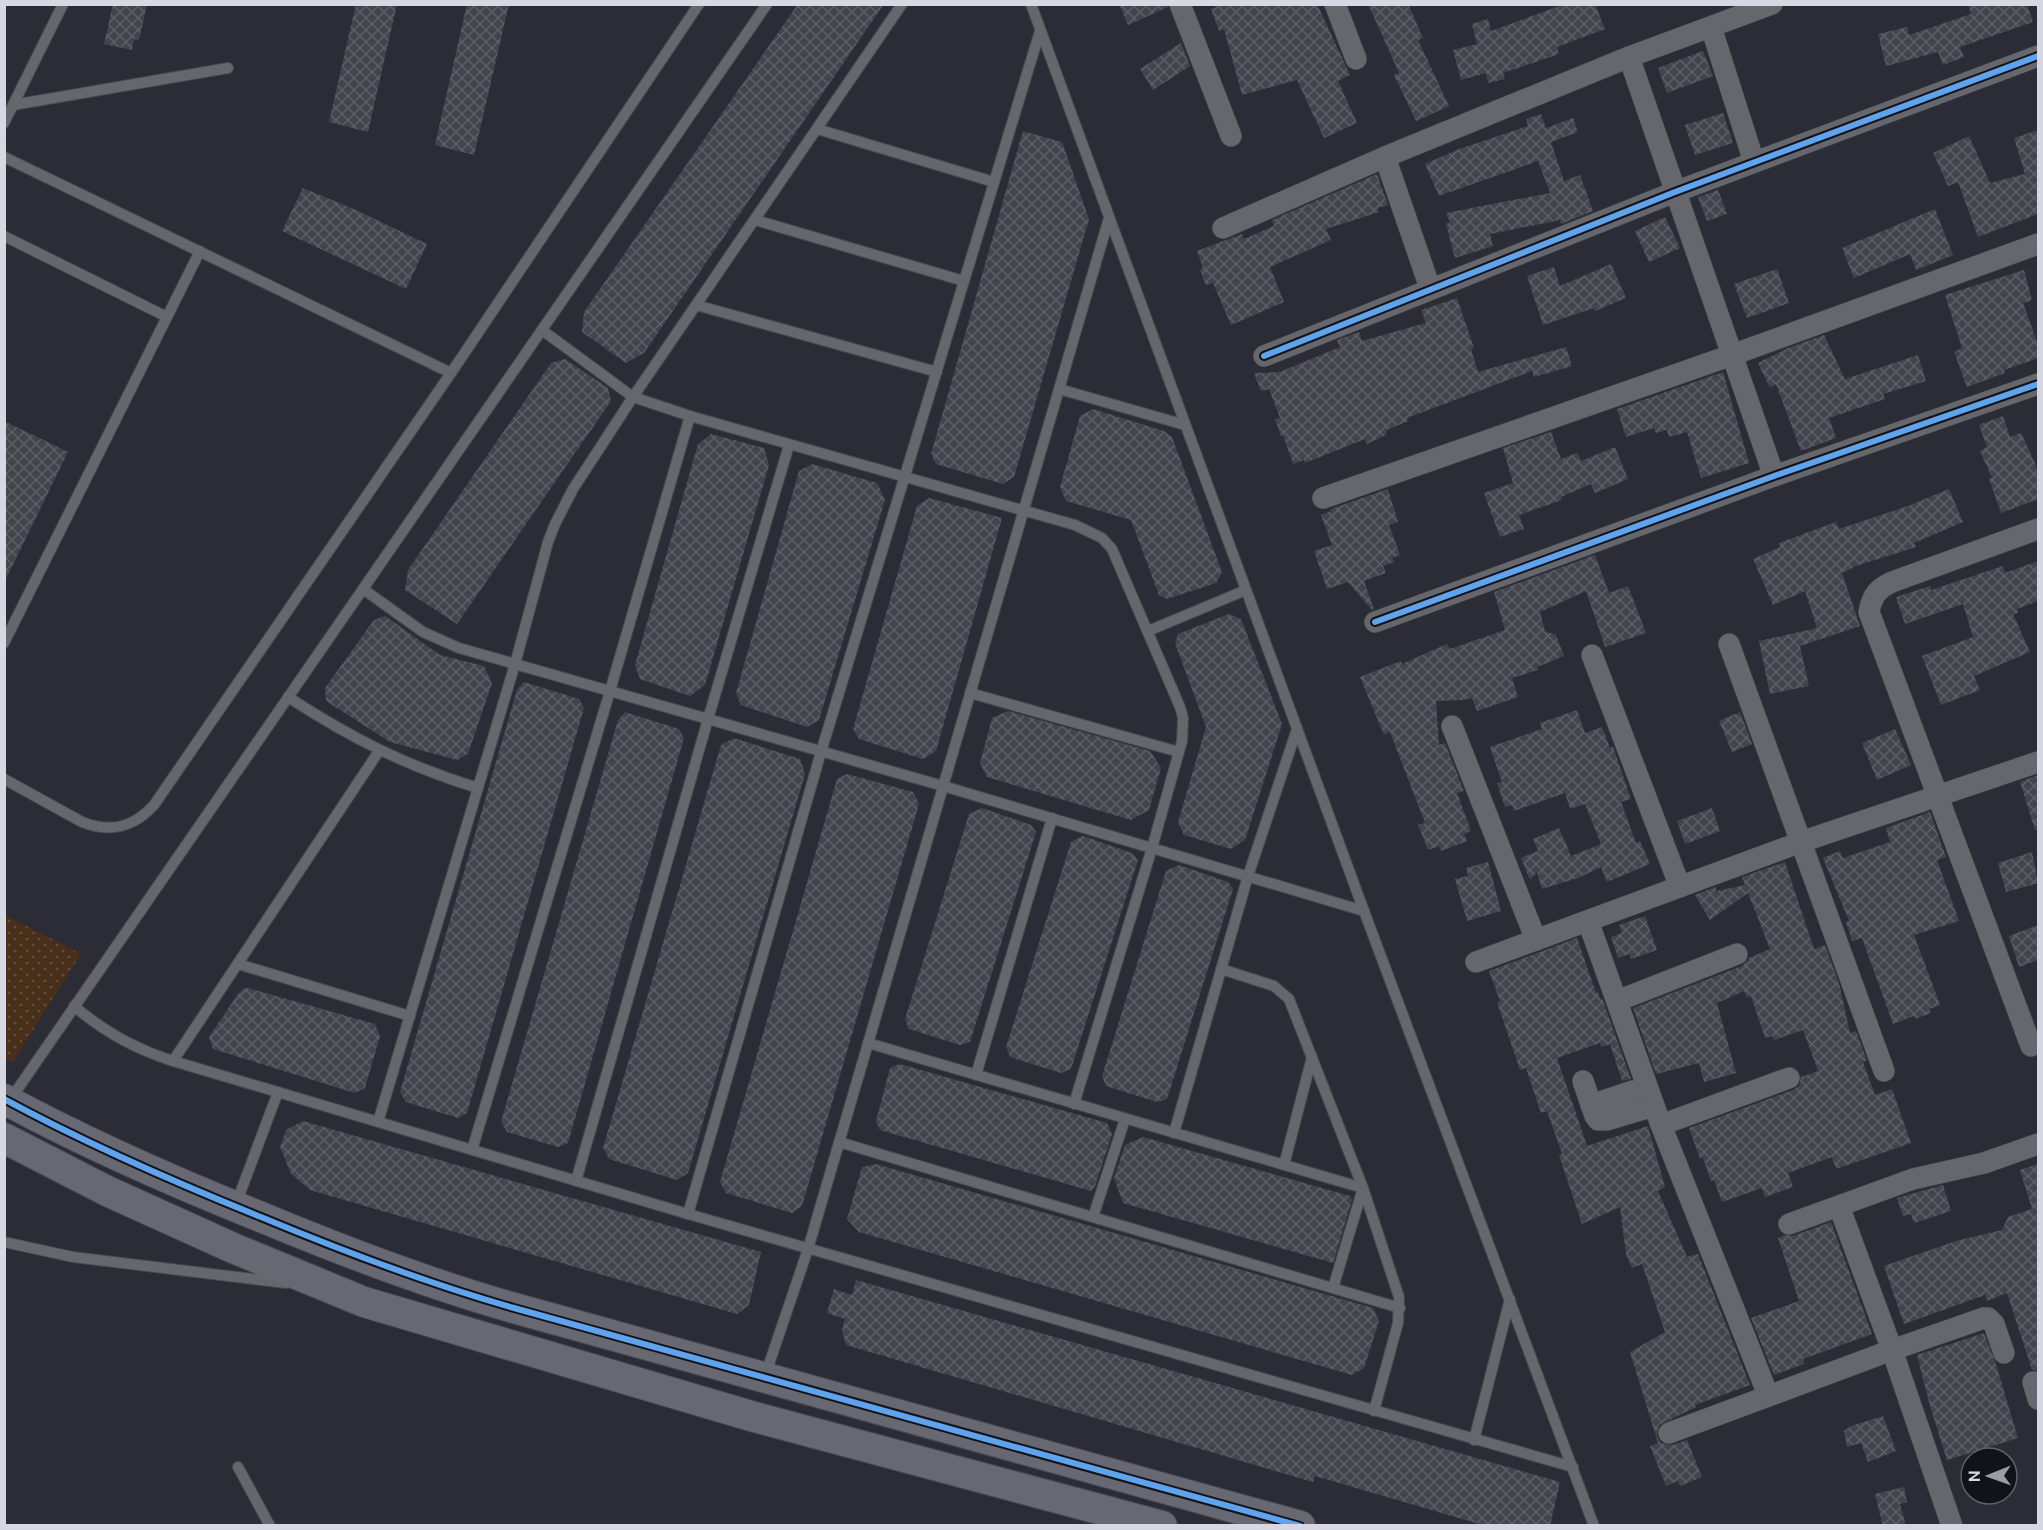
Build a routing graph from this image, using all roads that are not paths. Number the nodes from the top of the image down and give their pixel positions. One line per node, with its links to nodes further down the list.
1 (63, 4): 16 (lane)
2 (699, 4): 39 (lane)
3 (767, 4): 35 (lane)
4 (903, 4): 18 (lane)
5 (1031, 4): 11 (lane)
6 (1180, 4): 19 (street)
7 (1335, 4): 14 (street)
8 (1772, 4): 9 (street)
9 (1737, 10): 10 (street)
10 (1711, 27): 13 (street); 22 (street)
11 (1040, 31): 23 (lane); 25 (lane)
12 (2038, 56): 22 (street)
13 (1629, 57): 21 (street); 24 (street)
14 (1356, 59)
15 (228, 68): 16 (lane)
16 (13, 105): 17 (lane)
17 (4, 123)
18 (817, 129): 23 (lane); 26 (lane)
19 (1231, 136)
20 (4, 157): 30 (lane)
21 (1385, 157): 27 (street); 32 (street)
22 (1754, 162): 24 (street)
23 (994, 182): 31 (lane)
24 (1675, 192): 32 (street); 36 (street)
25 (1109, 218): 41 (lane); 44 (lane)
26 (755, 220): 31 (lane); 33 (lane)
27 (1222, 228)
28 (4, 237): 34 (lane)
29 (2038, 244): 36 (street)
30 (200, 251): 34 (lane); 39 (lane)
31 (964, 281): 38 (lane)
32 (1430, 288): 37 (street)
33 (696, 305): 38 (lane); 42 (lane)
34 (167, 317): 55 (lane)
35 (542, 330): 42 (lane); 51 (lane)
36 (1732, 355): 46 (street); 48 (street)
37 (1264, 356)
38 (938, 372): 47 (lane)
39 (451, 373): 69 (lane)
40 (2038, 384): 46 (street)
41 (1059, 389): 44 (lane); 49 (lane)
42 (633, 397): 43 (lane); 58 (lane)
43 (690, 416): 45 (lane); 59 (lane)
44 (1185, 425): 52 (lane)
45 (789, 445): 47 (lane); 62 (lane)
46 (1774, 476): 53 (street)
47 (904, 478): 49 (lane); 66 (lane)
48 (1323, 498)
49 (1023, 512): 54 (lane); 60 (lane)
50 (2038, 529): 72 (street)
51 (363, 589): 58 (lane); 61 (lane)
52 (1246, 590): 54 (lane); 64 (lane)
53 (1375, 622)
54 (1148, 631): 67 (lane)
55 (4, 644)
56 (1729, 644): 74 (street)
57 (1592, 655): 77 (street)
58 (515, 664): 59 (lane); 71 (lane)
59 (610, 691): 62 (lane); 108 (lane)
60 (970, 693): 67 (lane); 70 (lane)
61 (288, 697): 65 (lane); 86 (lane)
62 (708, 719): 66 (lane); 110 (lane)
63 (1452, 726): 80 (street)
64 (1297, 729): 76 (lane); 78 (lane)
65 (379, 751): 71 (lane); 83 (lane)
66 (821, 752): 70 (lane); 114 (lane)
67 (1179, 752): 75 (lane)
68 (2038, 762): 72 (street)
69 (4, 779)
70 (943, 786): 73 (lane); 88 (lane)
71 (478, 788): 87 (lane)
72 (1937, 796): 74 (street); 89 (street)
73 (1052, 818): 75 (lane); 93 (lane)
74 (1801, 842): 77 (street); 92 (street)
75 (1152, 848): 76 (lane); 99 (lane)
76 (1248, 876): 78 (lane); 84 (lane)
77 (1680, 887): 79 (street)
78 (1364, 911): 123 (lane)
79 (1588, 921): 80 (street); 85 (street)
80 (1536, 940): 82 (street)
81 (1737, 954): 85 (street)
82 (1476, 962)
83 (238, 964): 87 (lane); 91 (lane)
84 (1221, 969): 90 (lane); 104 (lane)
85 (1617, 1001): 101 (street)
86 (74, 1006): 91 (lane); 98 (lane)
87 (410, 1016): 103 (lane)
88 (868, 1043): 93 (lane); 106 (lane)
89 (2031, 1046)
90 (1312, 1057): 109 (lane); 111 (lane)
91 (173, 1061): 97 (lane)
92 (1884, 1071)
93 (976, 1075): 99 (lane)
94 (1789, 1078): 101 (street)
95 (1583, 1081): 100 (street)
96 (1633, 1091): 100 (street)
97 (278, 1092): 103 (lane); 113 (lane)
98 (7, 1100): 113 (street)
99 (1074, 1104): 102 (lane)
100 (1591, 1105): 101 (street)
101 (1658, 1116): 128 (street)
102 (1125, 1119): 104 (lane); 115 (lane)
103 (378, 1122): 108 (lane)
104 (1174, 1133): 109 (lane)
105 (4, 1138): 121 (street)
106 (838, 1142): 115 (lane); 120 (lane)
107 (2038, 1144): 112 (street)
108 (472, 1150): 110 (lane)
109 (1284, 1165): 111 (lane)
110 (576, 1181): 114 (lane)
111 (1363, 1188): 122 (lane); 124 (lane)
112 (1839, 1206): 116 (street); 125 (street)
113 (235, 1207): 127 (street)
114 (688, 1214): 120 (lane)
115 (1093, 1217): 122 (lane)
116 (1790, 1224)
117 (4, 1234): 119 (lane)
118 (4, 1242): 119 (lane)
119 (23, 1247): 121 (lane)
120 (808, 1249): 127 (lane); 129 (lane)
121 (325, 1287): 130 (street)
122 (1333, 1288): 124 (lane)
123 (1510, 1299): 132 (lane); 134 (lane)
124 (1400, 1308): 129 (lane)
125 (1893, 1350): 126 (street); 128 (street); 139 (street)
126 (2004, 1353)
127 (765, 1378): 130 (street); 137 (street)
128 (1768, 1395): 131 (street)
129 (1374, 1412): 132 (lane)
130 (751, 1416): 136 (street)
131 (1669, 1433)
132 (1474, 1440): 134 (lane)
133 (238, 1467): 135 (lane)
134 (1573, 1467): 138 (lane)
135 (270, 1526)
136 (1162, 1526)
137 (1300, 1526)
138 (1594, 1526)
139 (1952, 1526)

